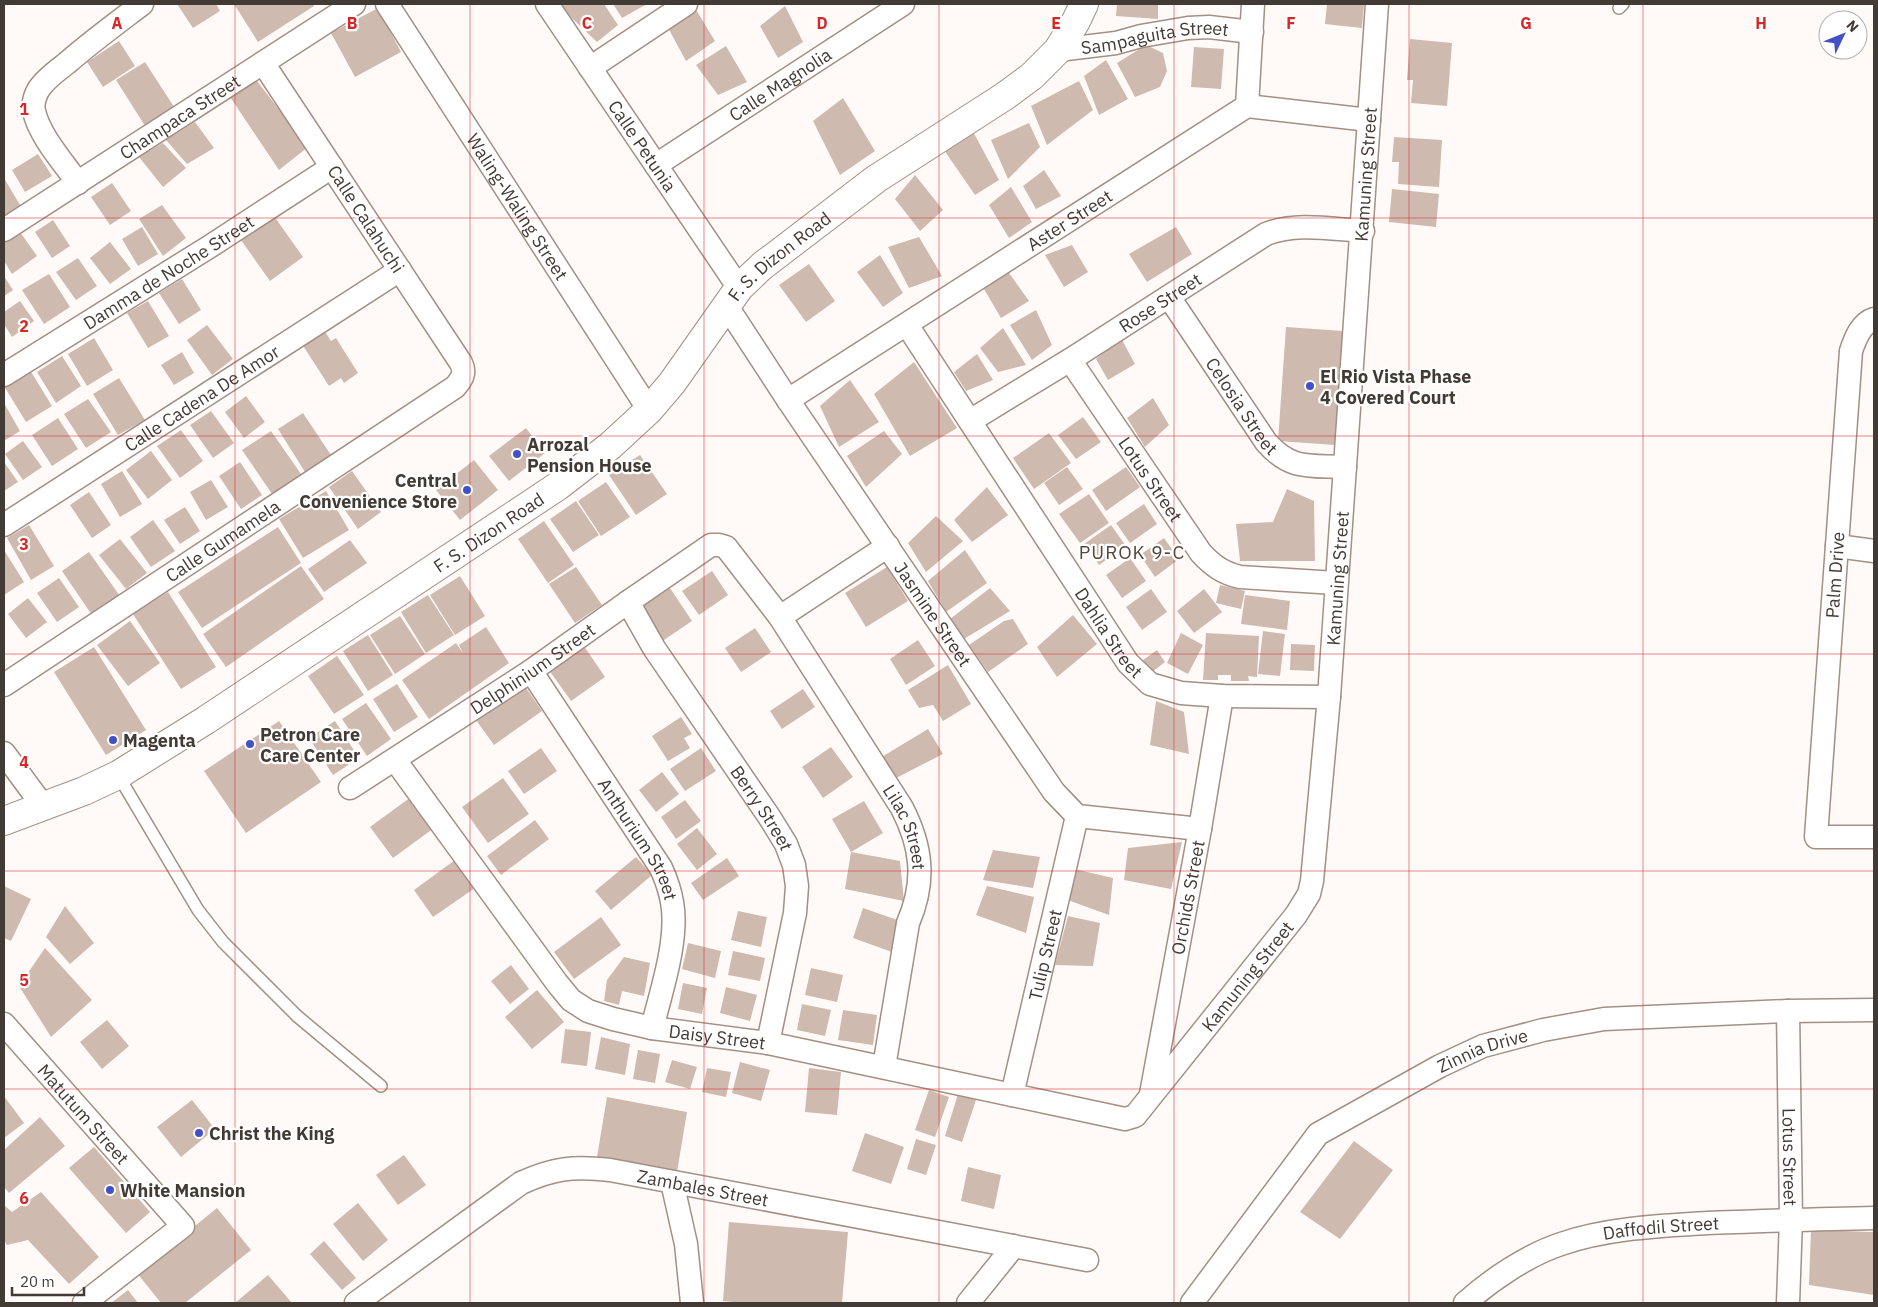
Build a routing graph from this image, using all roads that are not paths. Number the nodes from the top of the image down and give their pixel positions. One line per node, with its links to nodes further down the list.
1 (142, 4): 18 (street)
2 (354, 4): 12 (street, Champaca Street)
3 (387, 4): 30 (street, Waling-Waling Street)
4 (547, 4): 13 (street, Calle Petunia)
5 (686, 4): 13 (street)
6 (903, 4): 16 (street, Calle Magnolia)
7 (1084, 4): 11 (main road, F. S. Dizon Road)
8 (1254, 4): 10 (street)
9 (1377, 4): 15 (street, Kamuning Street)
10 (1252, 32): 11 (street, Sampaguita Street); 14 (street)
11 (1058, 50): 22 (main road, F. S. Dizon Road)
12 (263, 63): 17 (street, Calle Calahuchi); 18 (street, Champaca Street)
13 (590, 68): 16 (street, Calle Petunia)
14 (1247, 106): 15 (street); 25 (street, Aster Street)
15 (1369, 120): 20 (street, Kamuning Street)
16 (656, 165): 22 (street, Calle Petunia)
17 (332, 168): 21 (street, Calle Calahuchi); 27 (street, Damma de Noche Street)
18 (78, 182): 19 (street, Champaca Street)
19 (4, 230)
20 (1362, 231): 23 (street, Rose Street); 32 (street, Kamuning Street)
21 (400, 270): 28 (street, Calle Calahuchi); 33 (street, Calle Cadena De Amor)
22 (733, 296): 29 (street, Jasmine Street); 30 (main road, F. S. Dizon Road)
23 (1169, 297): 26 (street, Rose Street); 32 (street, Celosia Street)
24 (1872, 319): 36 (street, Palm Drive)
25 (907, 325): 29 (street, Aster Street); 31 (street, Dahlia Street)
26 (1070, 360): 31 (street, Rose Street); 38 (street, Lotus Street)
27 (4, 375)
28 (463, 376): 42 (street, Calle Gumamela)
29 (788, 400): 35 (street, Jasmine Street)
30 (649, 410): 47 (main road, F. S. Dizon Road)
31 (970, 421): 43 (street, Dahlia Street)
32 (1344, 467): 38 (street, Kamuning Street)
33 (4, 524)
34 (711, 546): 39 (street, Delphinium Street); 40 (street, Lilac Street)
35 (888, 546): 40 (street); 50 (street, Jasmine Street)
36 (1838, 546): 37 (street); 53 (street, Palm Drive)
37 (1874, 551)
38 (1336, 582): 44 (street, Kamuning Street)
39 (628, 602): 41 (street, Delphinium Street); 58 (street, Berry Street)
40 (780, 617): 59 (street, Lilac Street)
41 (531, 672): 46 (street, Delphinium Street); 57 (street, Anthurium Street)
42 (4, 685)
43 (1222, 696): 44 (street, Dahlia Street); 52 (street, Orchids Street)
44 (1329, 698): 62 (street, Kamuning Street)
45 (4, 753): 49 (street)
46 (395, 760): 48 (street, Delphinium Street); 57 (street, Daisy Street)
47 (118, 775): 49 (main road, F. S. Dizon Road); 60 (lane)
48 (350, 788)
49 (43, 806): 51 (main road, F. S. Dizon Road)
50 (1077, 816): 52 (street); 61 (street, Tulip Street)
51 (4, 821)
52 (1200, 829): 62 (street, Orchids Street)
53 (1874, 837)
54 (1874, 1010): 55 (street, Zinnia Drive)
55 (1788, 1011): 65 (street, Lotus Street); 72 (street, Zinnia Drive)
56 (4, 1024): 68 (street, Matutum Street)
57 (652, 1028): 58 (street, Daisy Street)
58 (768, 1043): 59 (street, Daisy Street)
59 (884, 1067): 61 (street, Daisy Street)
60 (381, 1086)
61 (1012, 1095): 62 (street, Daisy Street)
62 (1151, 1098)
63 (672, 1182): 66 (street, Zambales Street); 69 (street, Zambales Street); 70 (street)
64 (1874, 1218): 65 (street, Daffodil Street)
65 (1791, 1219): 73 (street, Daffodil Street); 74 (street, Lotus Street)
66 (1014, 1246): 67 (street, Zambales Street); 71 (street)
67 (1087, 1260)
68 (84, 1303)
69 (356, 1303)
70 (692, 1303)
71 (968, 1303)
72 (1192, 1303)
73 (1465, 1303)
74 (1788, 1303)

